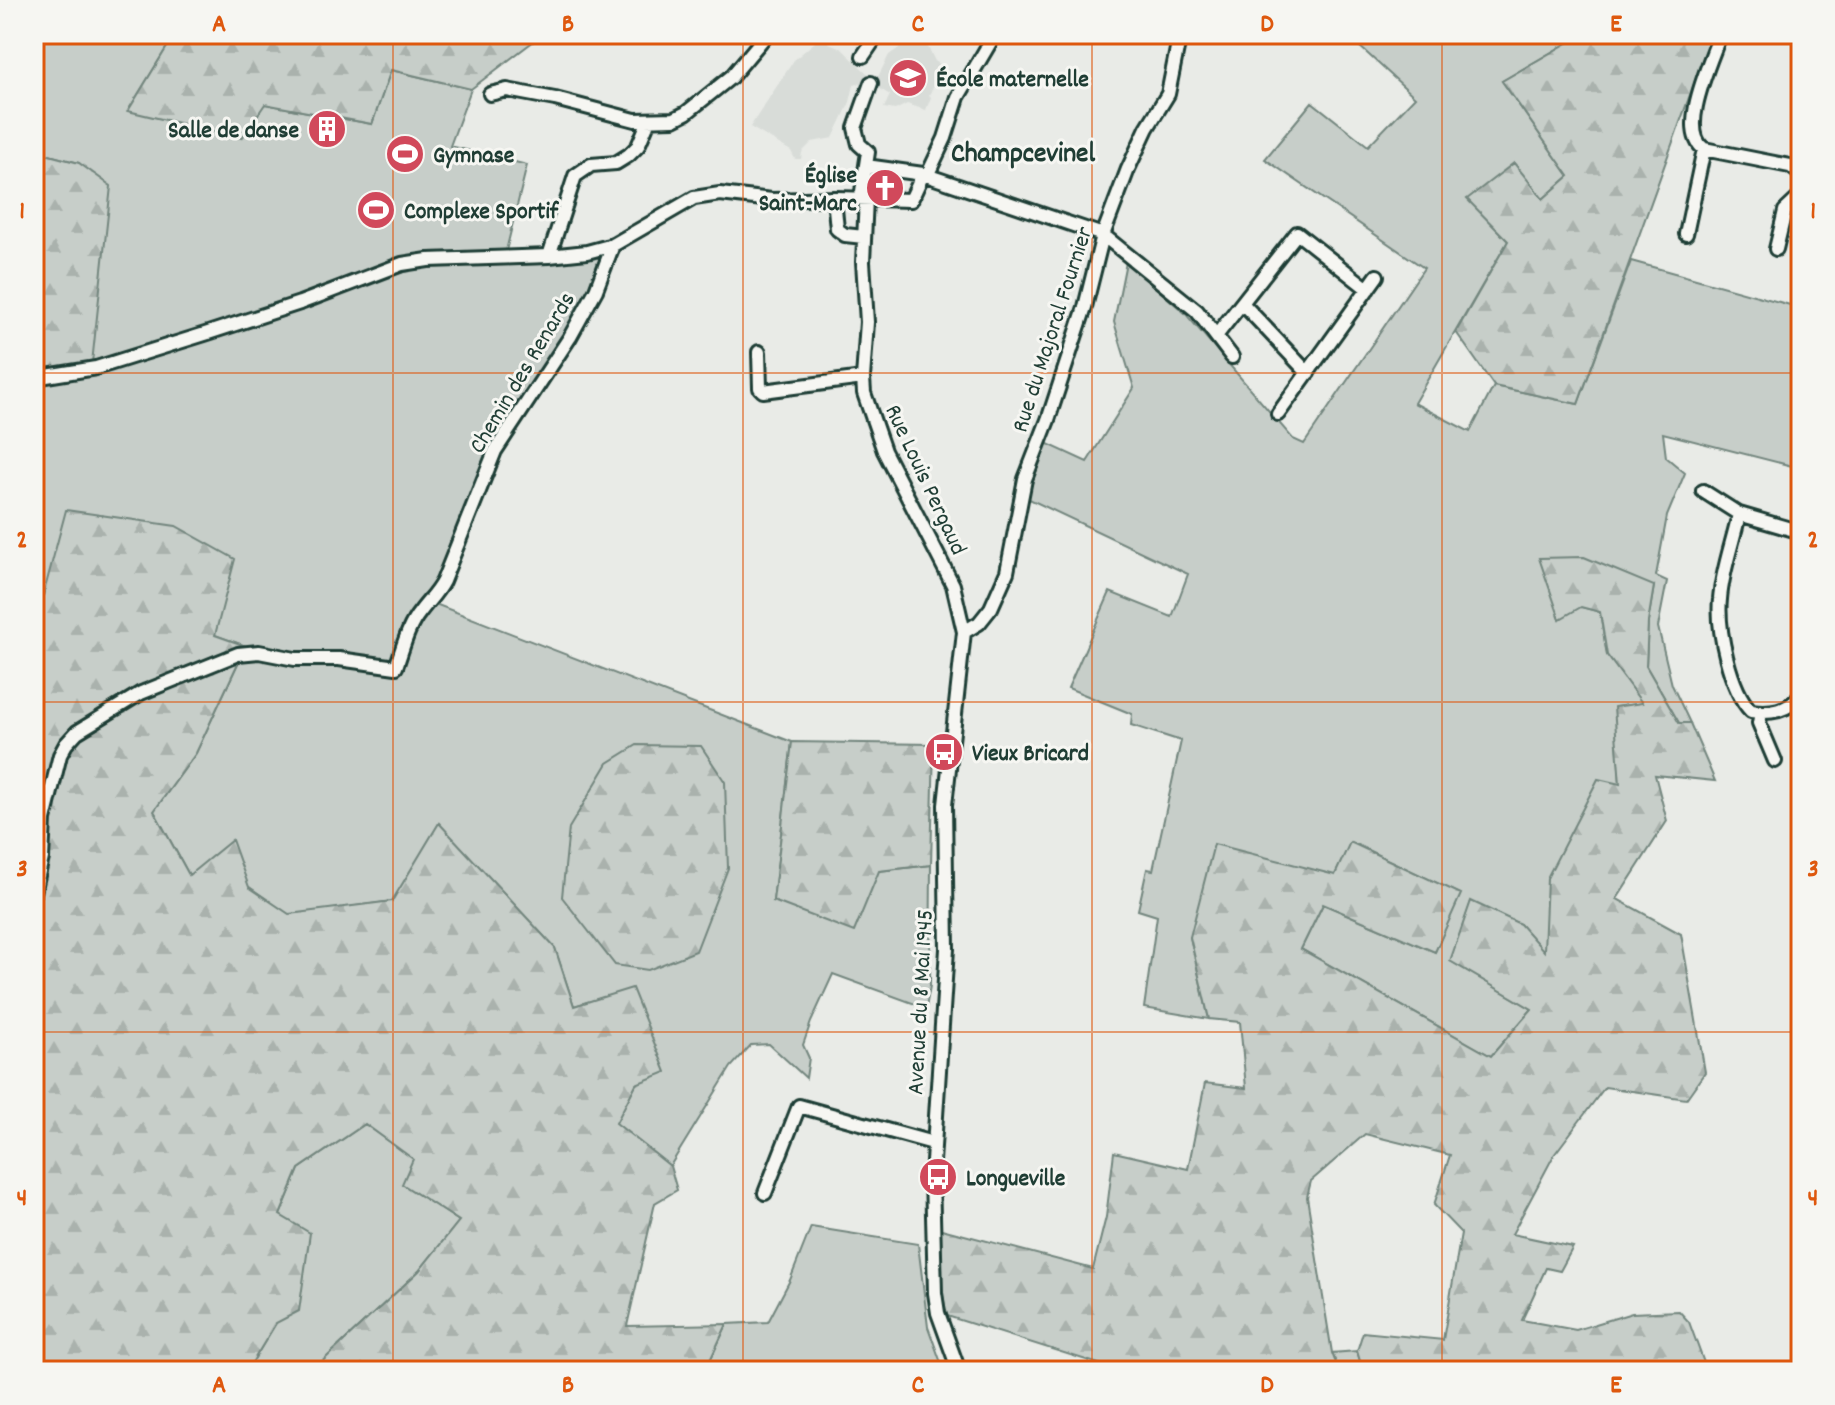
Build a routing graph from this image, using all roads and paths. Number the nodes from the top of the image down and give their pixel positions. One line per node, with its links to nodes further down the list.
1 (767, 34): 9 (street)
2 (878, 34): 6 (street)
3 (995, 34): 13 (street)
4 (1180, 34): 18 (street, Rue du Majoral Fournier)
5 (1720, 34): 10 (street)
6 (863, 56)
7 (871, 83): 11 (street)
8 (490, 94): 9 (street)
9 (649, 120): 22 (street)
10 (1704, 149): 12 (street); 17 (street)
11 (866, 166): 13 (street); 16 (street, Rue Louis Pergaud)
12 (1801, 174)
13 (925, 175): 16 (street); 18 (street)
14 (1801, 196): 21 (street)
15 (834, 198): 16 (street); 19 (street); 20 (street)
16 (864, 198): 19 (street, Rue Louis Pergaud)
17 (1686, 234)
18 (1103, 235): 26 (street); 36 (street, Rue du Majoral Fournier)
19 (864, 237): 31 (street, Rue Louis Pergaud)
20 (613, 245): 22 (street); 40 (street, Chemin des Renards)
21 (1776, 249)
22 (549, 256): 30 (street)
23 (1377, 276): 24 (street)
24 (1368, 289): 25 (street); 29 (street)
25 (1242, 303): 26 (street); 29 (street)
26 (1216, 336): 28 (street)
27 (759, 352): 31 (street)
28 (1232, 357)
29 (1308, 373): 32 (street)
30 (34, 378)
31 (863, 378): 36 (street, Rue Louis Pergaud)
32 (1278, 414)
33 (1703, 491): 34 (street)
34 (1739, 514): 35 (street); 38 (street)
35 (1801, 532)
36 (964, 632): 41 (street, Avenue du 8 Mai 1945)
37 (1801, 696): 38 (street)
38 (1761, 713): 39 (street)
39 (1775, 761)
40 (34, 893)
41 (933, 1143): 42 (street); 43 (street, Avenue du 8 Mai 1945)
42 (765, 1193)
43 (959, 1371)

